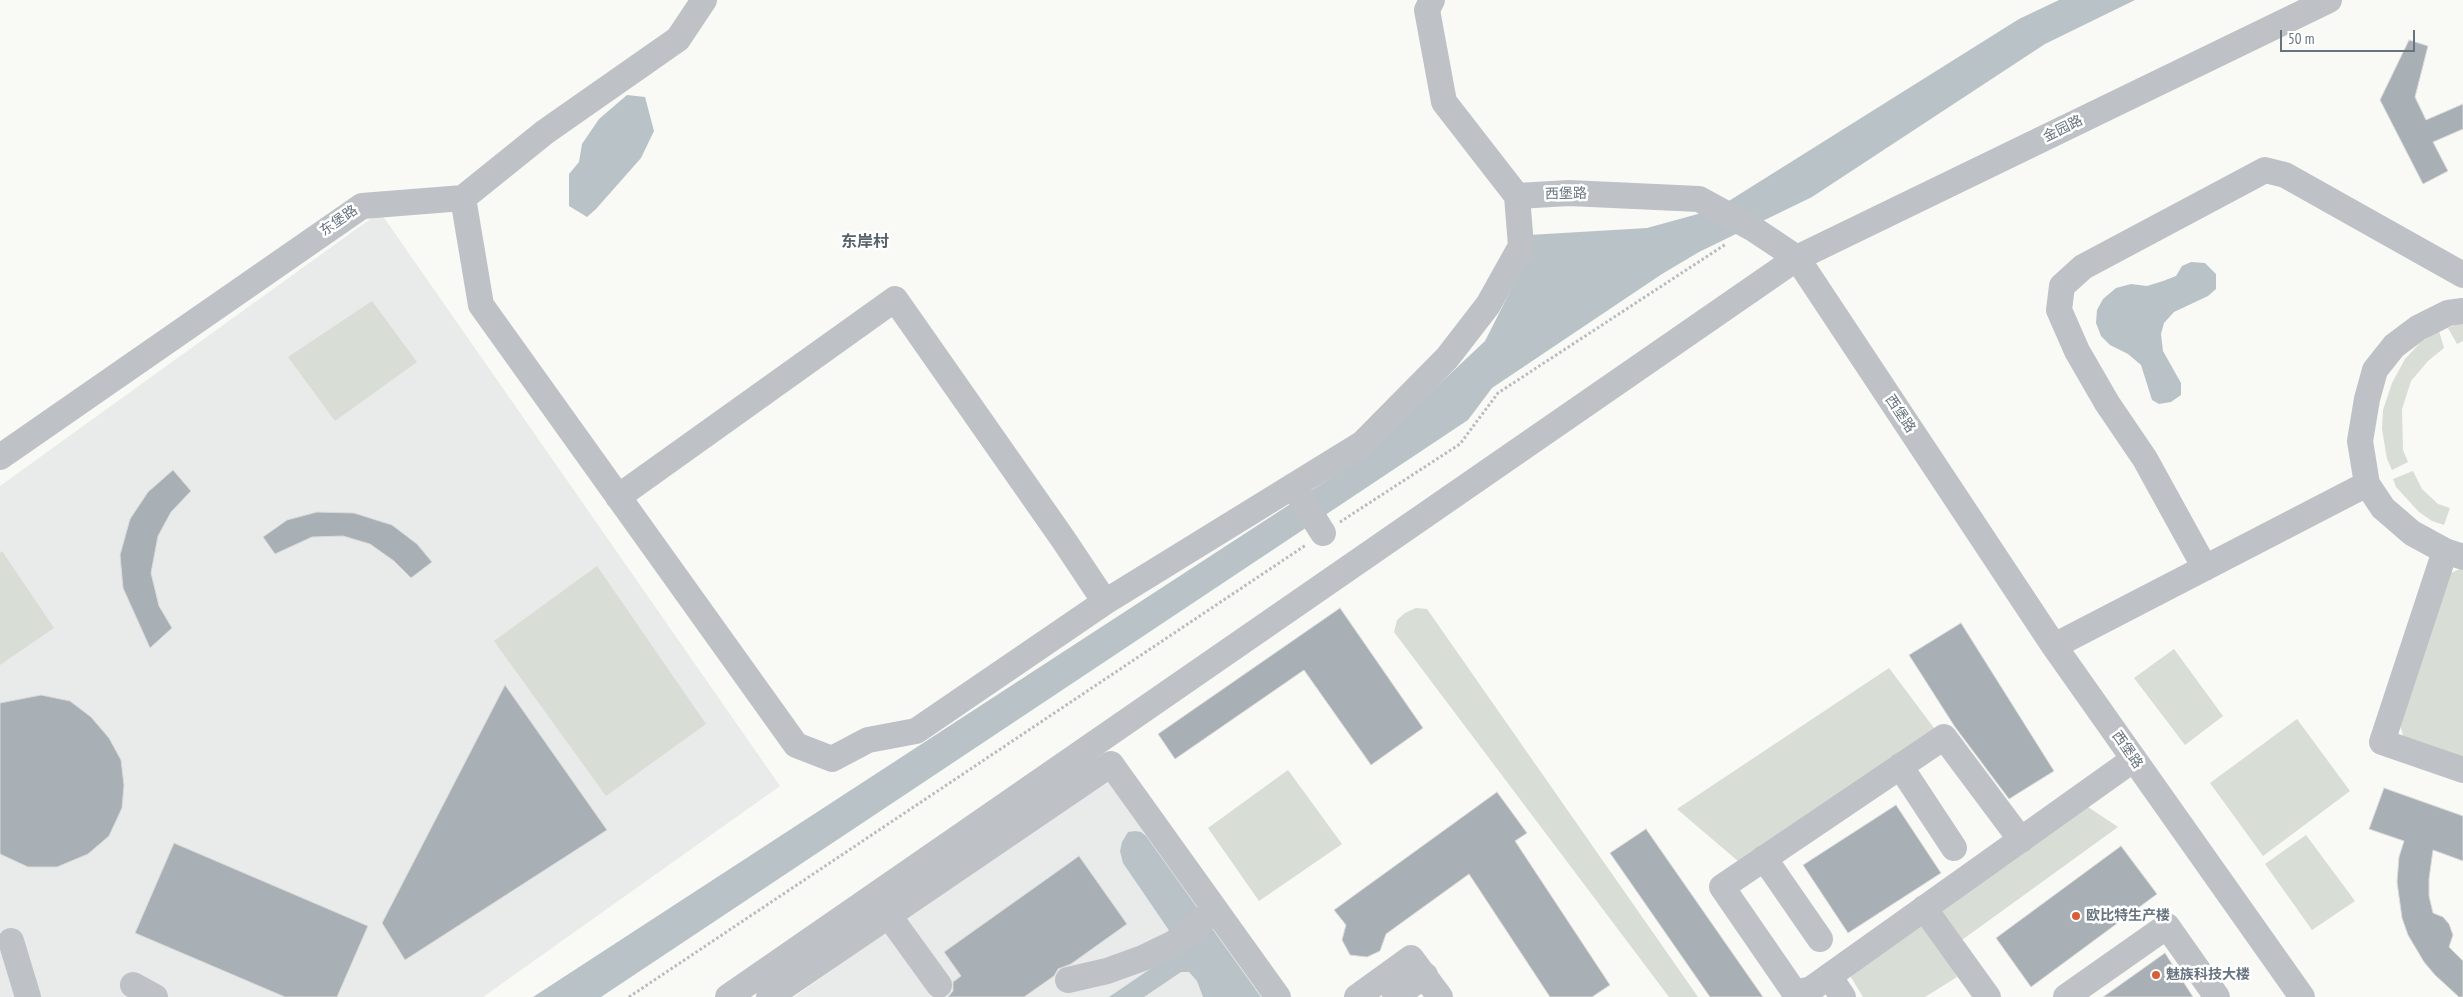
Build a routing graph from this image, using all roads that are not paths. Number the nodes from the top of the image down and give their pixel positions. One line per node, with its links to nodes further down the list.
1 (704, 0): 5 (street)
2 (1432, 0): 4 (street)
3 (2329, 0): 6 (street, 金园路)
4 (1517, 196): 6 (street, 西堡路); 11 (street)
5 (463, 198): 9 (street, 东堡路); 12 (street)
6 (1797, 258): 17 (street, 西堡路); 35 (street, 金园路)
7 (2463, 275): 15 (street)
8 (2463, 311): 10 (street)
9 (0, 457)
10 (2367, 484): 14 (street); 15 (street)
11 (1293, 486): 13 (street); 16 (street)
12 (618, 497): 16 (street); 16 (street)
13 (1323, 534)
14 (2454, 554): 20 (street)
15 (2205, 568): 17 (street)
16 (1104, 602)
17 (2054, 646): 18 (street, 西堡路)
18 (2134, 759): 21 (street); 33 (street, 西堡路)
19 (1900, 766): 21 (street); 22 (street); 23 (street)
20 (2463, 770)
21 (2020, 840): 24 (street)
22 (1954, 848)
23 (1764, 858): 27 (street); 32 (street)
24 (1924, 908): 32 (street); 41 (street)
25 (1212, 913): 26 (street); 30 (street); 37 (street)
26 (889, 916): 31 (street); 36 (street)
27 (1820, 939)
28 (11, 941): 34 (street)
29 (1425, 975): 38 (street); 39 (street); 40 (street)
30 (1068, 980)
31 (939, 985)
32 (1836, 987)
33 (2294, 994)
34 (28, 997)
35 (728, 997)
36 (769, 997)
37 (1278, 997)
38 (1357, 997)
39 (1395, 997)
40 (1440, 997)
41 (1988, 997)
42 (2066, 997): 43 (street)
43 (2218, 997)

